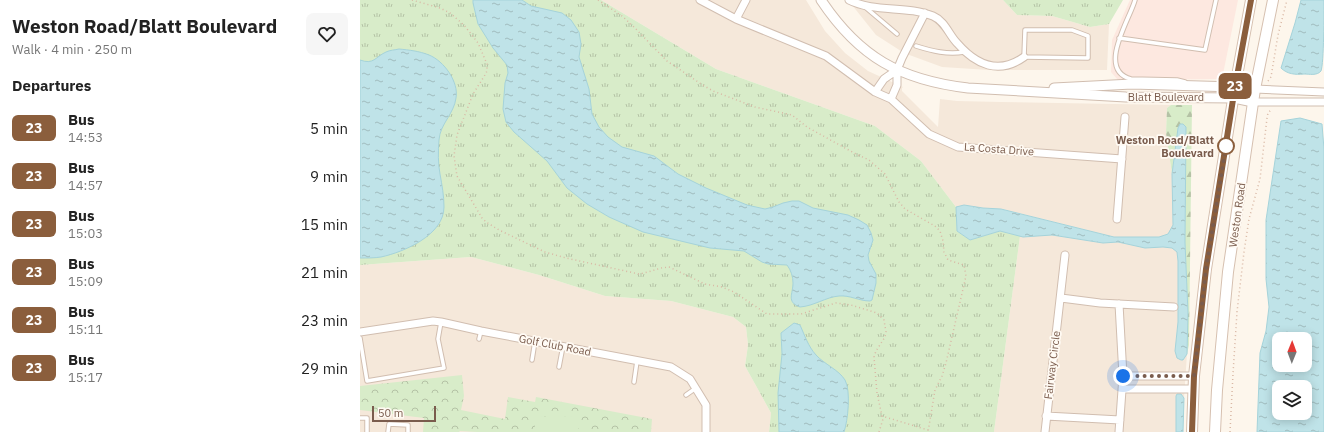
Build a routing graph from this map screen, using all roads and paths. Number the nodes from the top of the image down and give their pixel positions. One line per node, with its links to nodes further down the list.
1 (412, 0): 57 (path)
2 (598, 0): 61 (path)
3 (700, 0): 14 (street, La Costa Drive)
4 (746, 0): 14 (street)
5 (821, 0): 20 (street, Blatt Boulevard)
6 (849, 0): 12 (street)
7 (1135, 0): 16 (lane)
8 (1216, 0): 16 (lane)
9 (1251, 0): 23 (main road, Weston Road)
10 (1273, 0): 24 (main road, Weston Road)
11 (1287, 0): 21 (path)
12 (863, 5): 13 (street); 15 (lane)
13 (925, 13): 18 (street); 20 (street)
14 (736, 19): 26 (street, La Costa Drive)
15 (897, 34)
16 (1119, 38): 22 (lane)
17 (916, 46): 18 (lane)
18 (965, 51): 19 (street)
19 (1024, 57): 19 (lane)
20 (897, 70): 25 (street, Blatt Boulevard); 26 (street); 29 (street)
21 (1267, 82)
22 (1202, 86): 23 (street, Blatt Boulevard); 25 (street, Blatt Boulevard)
23 (1235, 87): 24 (street, Blatt Boulevard); 28 (main road, Weston Road)
24 (1255, 89): 27 (street, Blatt Boulevard); 30 (main road, Weston Road)
25 (1007, 90): 28 (street, Blatt Boulevard)
26 (875, 92): 29 (street, La Costa Drive)
27 (1324, 92)
28 (1234, 98): 30 (street, Blatt Boulevard); 51 (main road, Weston Road)
29 (891, 99): 34 (street, La Costa Drive)
30 (1254, 102): 31 (street, Blatt Boulevard); 70 (main road, Weston Road)
31 (1324, 102)
32 (1266, 108): 71 (path)
33 (1125, 117): 34 (street)
34 (1122, 159): 35 (street)
35 (1117, 219)
36 (1065, 255): 37 (street, Fairway Circle)
37 (1061, 298): 38 (street); 58 (street, Fairway Circle)
38 (1119, 304): 39 (street); 50 (street)
39 (1174, 307)
40 (441, 322): 41 (street, Golf Club Road); 42 (street, Golf Club Road); 43 (lane)
41 (481, 331): 44 (lane); 45 (street, Golf Club Road)
42 (360, 332)
43 (360, 338)
44 (479, 339)
45 (535, 341): 46 (street, Golf Club Road); 47 (lane)
46 (563, 346): 48 (street, Golf Club Road); 49 (lane)
47 (532, 360)
48 (638, 360): 52 (lane); 53 (street, Golf Club Road)
49 (559, 367)
50 (1123, 376): 51 (street); 54 (street)
51 (1194, 376): 55 (main road, Weston Road)
52 (634, 382)
53 (696, 388): 56 (lane); 65 (street, Golf Club Road)
54 (1122, 389): 55 (street); 60 (street)
55 (1194, 389): 69 (main road, Weston Road)
56 (686, 395)
57 (882, 416): 61 (path); 66 (path)
58 (1046, 416): 60 (street); 67 (street, Fairway Circle)
59 (360, 418): 62 (lane)
60 (1120, 420): 68 (street)
61 (928, 431)
62 (367, 432)
63 (388, 432): 64 (lane)
64 (408, 432)
65 (706, 432)
66 (879, 432)
67 (1044, 432)
68 (1119, 432)
69 (1192, 432)
70 (1215, 432)
71 (1230, 432)

